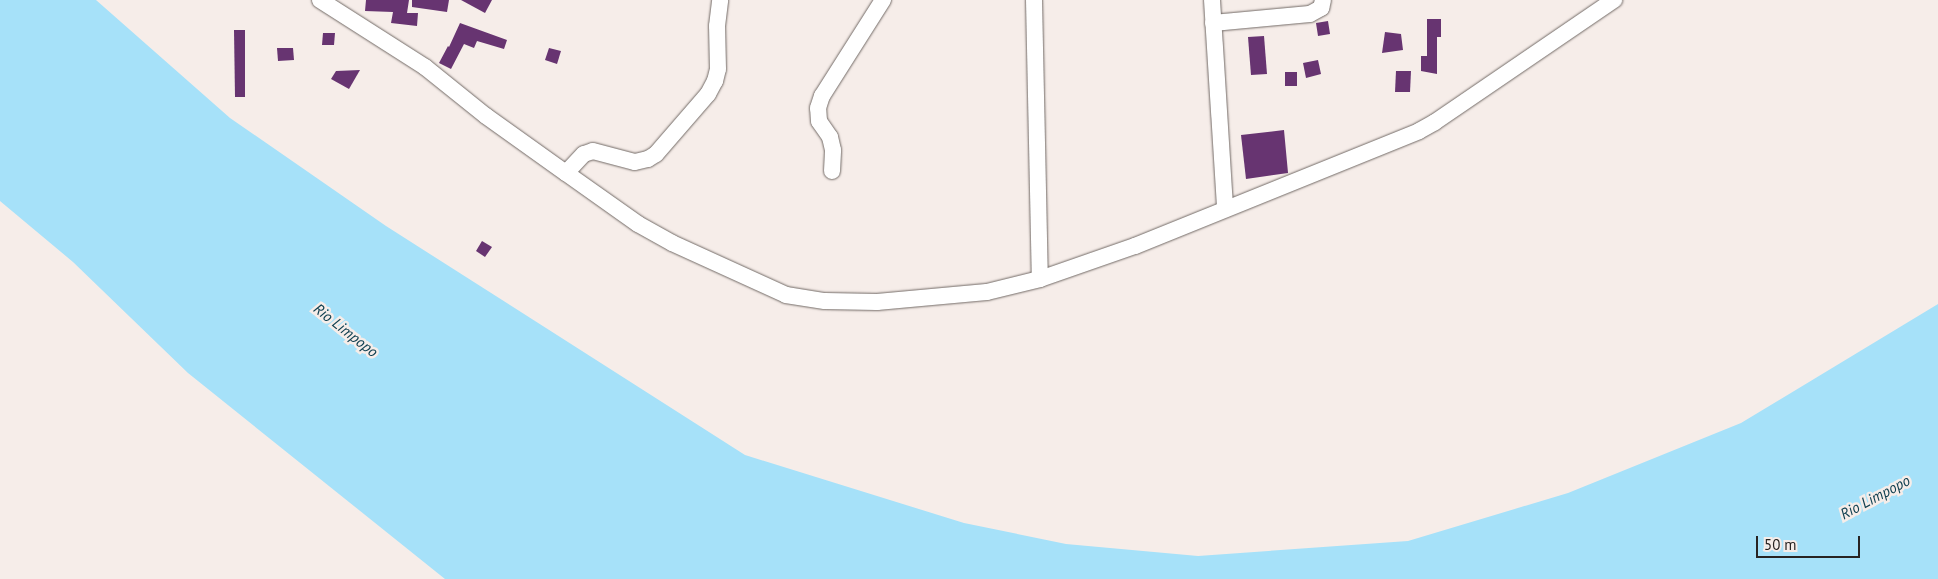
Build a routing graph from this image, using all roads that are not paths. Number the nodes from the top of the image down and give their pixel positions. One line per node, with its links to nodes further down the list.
1 (320, 0): 10 (street)
2 (720, 0): 10 (street)
3 (883, 0): 9 (street)
4 (1034, 0): 12 (street)
5 (1212, 0): 8 (street)
6 (1323, 0): 8 (street)
7 (1614, 0): 11 (street)
8 (1213, 23): 11 (street)
9 (832, 171)
10 (566, 173): 12 (street)
11 (1225, 209): 12 (street)
12 (1040, 279)

